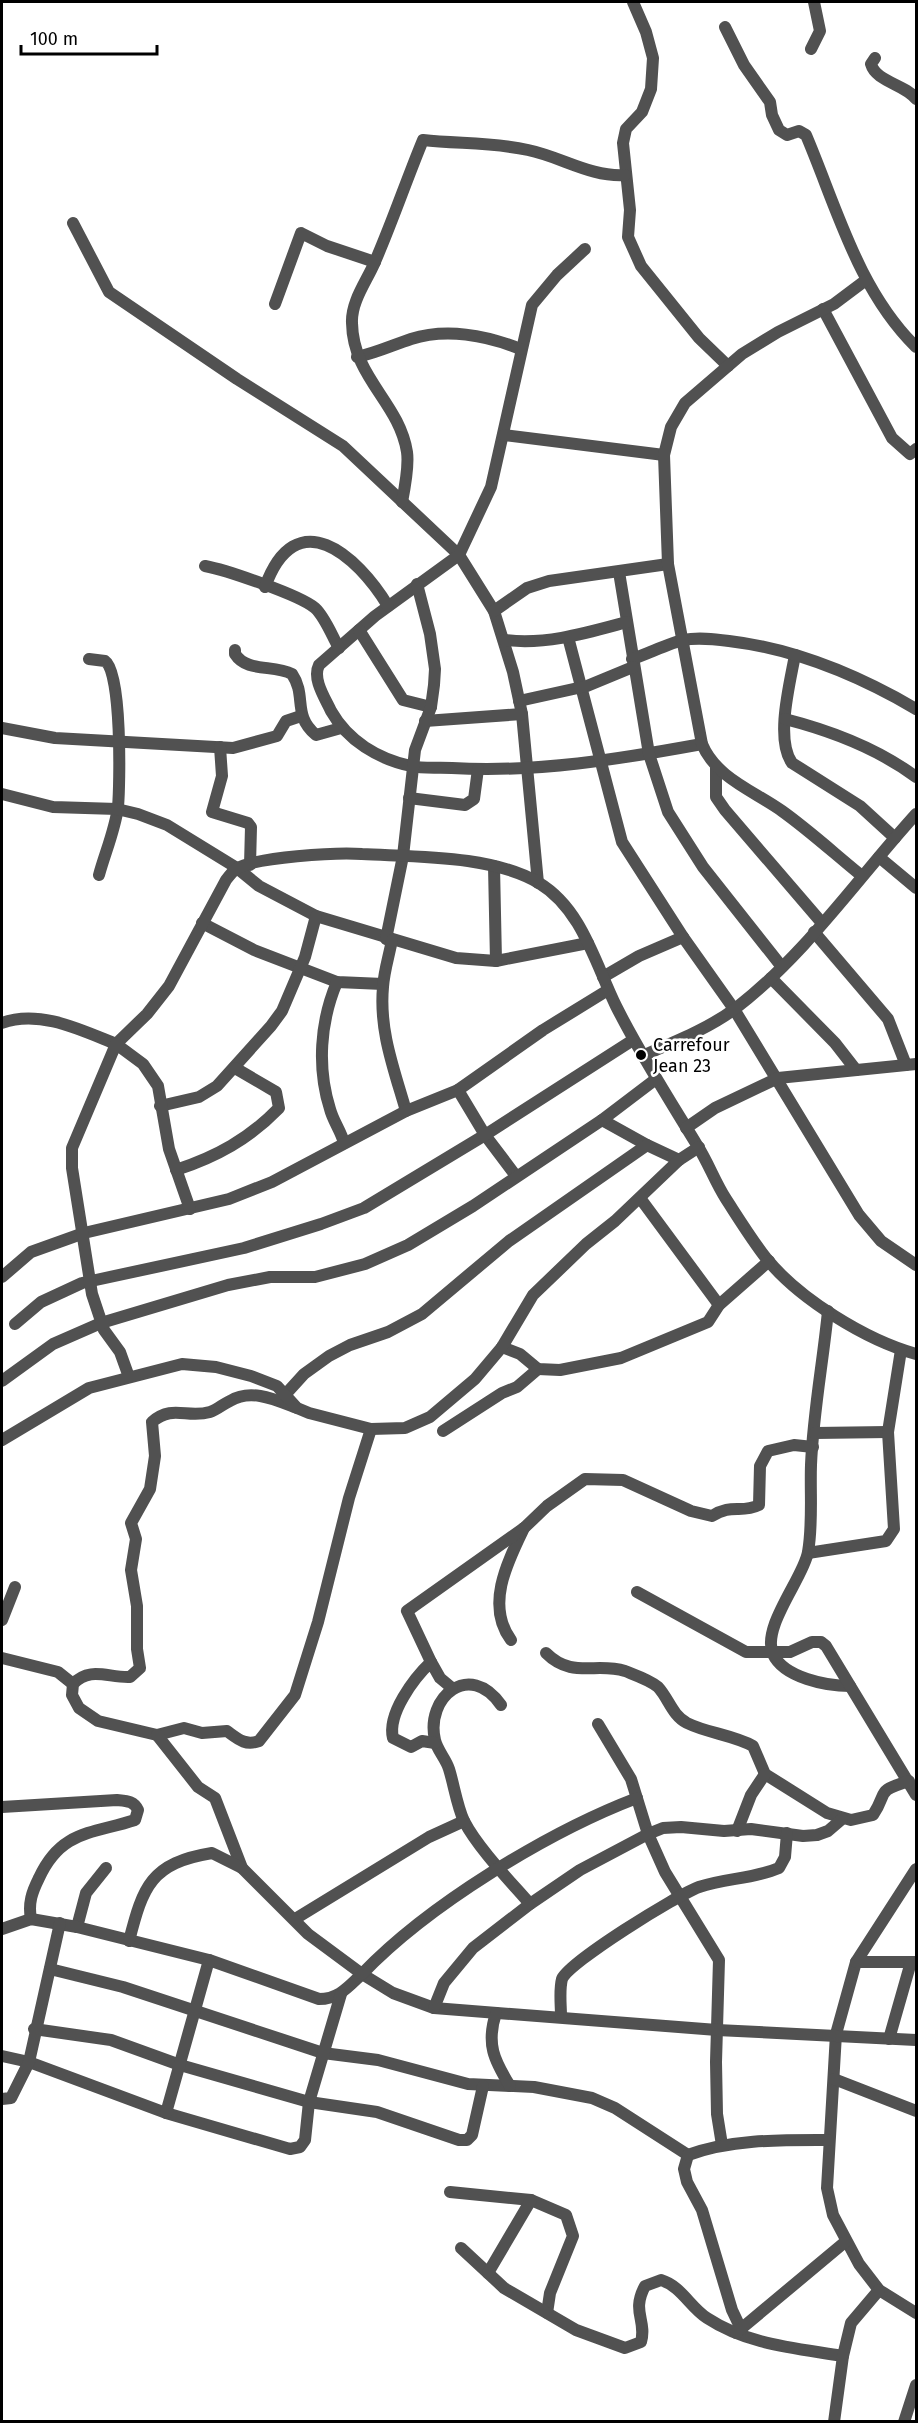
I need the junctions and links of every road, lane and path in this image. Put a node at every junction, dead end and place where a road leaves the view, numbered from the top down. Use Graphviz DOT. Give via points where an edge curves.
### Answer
graph roads {
  1 [pos="633,2"];
  2 [pos="814,2"];
  3 [pos="725,27"];
  4 [pos="811,50"];
  5 [pos="875,58"];
  6 [pos="916,99"];
  7 [pos="626,175"];
  8 [pos="73,223"];
  9 [pos="585,249"];
  10 [pos="375,262"];
  11 [pos="867,280"];
  12 [pos="275,303"];
  13 [pos="823,309"];
  14 [pos="916,347"];
  15 [pos="520,349"];
  16 [pos="357,357"];
  17 [pos="728,366"];
  18 [pos="504,435"];
  19 [pos="916,449"];
  20 [pos="664,455"];
  21 [pos="402,502"];
  22 [pos="459,555"];
  23 [pos="668,564"];
  24 [pos="205,566"];
  25 [pos="619,572"];
  26 [pos="417,584"];
  27 [pos="265,587"];
  28 [pos="388,606"];
  29 [pos="494,610"];
  30 [pos="627,622"];
  31 [pos="359,630"];
  32 [pos="568,637"];
  33 [pos="505,640"];
  34 [pos="682,640"];
  35 [pos="339,648"];
  36 [pos="235,650"];
  37 [pos="795,655"];
  38 [pos="88,659"];
  39 [pos="633,663"];
  40 [pos="580,687"];
  41 [pos="431,707"];
  42 [pos="521,708"];
  43 [pos="916,709"];
  44 [pos="301,716"];
  45 [pos="786,719"];
  46 [pos="425,721"];
  47 [pos="2,728"];
  48 [pos="340,728"];
  49 [pos="118,743"];
  50 [pos="702,744"];
  51 [pos="220,747"];
  52 [pos="649,754"];
  53 [pos="600,760"];
  54 [pos="412,766"];
  55 [pos="528,768"];
  56 [pos="716,768"];
  57 [pos="478,770"];
  58 [pos="916,777"];
  59 [pos="2,794"];
  60 [pos="409,798"];
  61 [pos="117,809"];
  62 [pos="916,814"];
  63 [pos="895,838"];
  64 [pos="403,856"];
  65 [pos="879,857"];
  66 [pos="250,865"];
  67 [pos="494,866"];
  68 [pos="237,868"];
  69 [pos="99,875"];
  70 [pos="862,876"];
  71 [pos="538,883"];
  72 [pos="916,888"];
  73 [pos="315,916"];
  74 [pos="202,923"];
  75 [pos="818,928"];
  76 [pos="683,937"];
  77 [pos="389,940"];
  78 [pos="588,943"];
  79 [pos="496,961"];
  80 [pos="782,967"];
  81 [pos="300,968"];
  82 [pos="603,977"];
  83 [pos="771,978"];
  84 [pos="337,982"];
  85 [pos="383,984"];
  86 [pos="608,990"];
  87 [pos="734,1009"];
  88 [pos="2,1023"];
  89 [pos="633,1040"];
  90 [pos="116,1044"];
  91 [pos="642,1056"];
  92 [pos="911,1064"];
  93 [pos="235,1068"];
  94 [pos="856,1070"];
  95 [pos="778,1078"];
  96 [pos="656,1079"];
  97 [pos="458,1090"];
  98 [pos="160,1106"];
  99 [pos="406,1111"];
  100 [pos="602,1120"];
  101 [pos="686,1128"];
  102 [pos="485,1135"];
  103 [pos="345,1143"];
  104 [pos="647,1145"];
  105 [pos="699,1147"];
  106 [pos="679,1160"];
  107 [pos="176,1170"];
  108 [pos="516,1176"];
  109 [pos="640,1198"];
  110 [pos="190,1209"];
  111 [pos="84,1233"];
  112 [pos="769,1262"];
  113 [pos="916,1265"];
  114 [pos="2,1277"];
  115 [pos="90,1280"];
  116 [pos="719,1305"];
  117 [pos="828,1311"];
  118 [pos="101,1323"];
  119 [pos="15,1324"];
  120 [pos="502,1347"];
  121 [pos="901,1350"];
  122 [pos="916,1354"];
  123 [pos="538,1368"];
  124 [pos="129,1377"];
  125 [pos="2,1381"];
  126 [pos="284,1396"];
  127 [pos="297,1408"];
  128 [pos="371,1429"];
  129 [pos="443,1431"];
  130 [pos="888,1432"];
  131 [pos="815,1433"];
  132 [pos="2,1440"];
  133 [pos="813,1447"];
  134 [pos="524,1528"];
  135 [pos="808,1553"];
  136 [pos="15,1587"];
  137 [pos="637,1592"];
  138 [pos="2,1620"];
  139 [pos="511,1640"];
  140 [pos="546,1653"];
  141 [pos="773,1653"];
  142 [pos="2,1658"];
  143 [pos="431,1662"];
  144 [pos="73,1684"];
  145 [pos="850,1686"];
  146 [pos="452,1688"];
  147 [pos="501,1705"];
  148 [pos="598,1724"];
  149 [pos="157,1735"];
  150 [pos="435,1743"];
  151 [pos="765,1774"];
  152 [pos="909,1781"];
  153 [pos="916,1795"];
  154 [pos="637,1798"];
  155 [pos="2,1808"];
  156 [pos="842,1819"];
  157 [pos="464,1821"];
  158 [pos="737,1831"];
  159 [pos="787,1833"];
  160 [pos="648,1834"];
  161 [pos="106,1868"];
  162 [pos="242,1868"];
  163 [pos="499,1868"];
  164 [pos="916,1869"];
  165 [pos="680,1896"];
  166 [pos="530,1904"];
  167 [pos="31,1919"];
  168 [pos="295,1919"];
  169 [pos="60,1923"];
  170 [pos="77,1927"];
  171 [pos="2,1929"];
  172 [pos="129,1941"];
  173 [pos="209,1960"];
  174 [pos="856,1962"];
  175 [pos="914,1962"];
  176 [pos="50,1969"];
  177 [pos="362,1974"];
  178 [pos="340,1994"];
  179 [pos="434,2008"];
  180 [pos="192,2012"];
  181 [pos="496,2013"];
  182 [pos="561,2016"];
  183 [pos="34,2029"];
  184 [pos="717,2030"];
  185 [pos="836,2034"];
  186 [pos="889,2039"];
  187 [pos="916,2040"];
  188 [pos="323,2053"];
  189 [pos="2,2056"];
  190 [pos="29,2062"];
  191 [pos="180,2065"];
  192 [pos="834,2079"];
  193 [pos="483,2086"];
  194 [pos="510,2086"];
  195 [pos="2,2100"];
  196 [pos="309,2102"];
  197 [pos="916,2111"];
  198 [pos="166,2113"];
  199 [pos="828,2140"];
  200 [pos="722,2145"];
  201 [pos="688,2155"];
  202 [pos="450,2192"];
  203 [pos="531,2200"];
  204 [pos="845,2242"];
  205 [pos="461,2248"];
  206 [pos="488,2273"];
  207 [pos="879,2290"];
  208 [pos="547,2313"];
  209 [pos="916,2313"];
  210 [pos="739,2331"];
  211 [pos="843,2356"];
  212 [pos="916,2385"];
  213 [pos="834,2421"];
  214 [pos="904,2421"];
  1 -- 7 [label="street" via="653,58 651,89 642,112 626,129"];
  2 -- 4 [label="street" via="820,31"];
  3 -- 11 [label="street" via="744,65 770,102 779,130 787,135 799,131 806,135"];
  5 -- 6 [label="street" via="871,64 873,71 907,89"];
  7 -- 10 [label="street" via="607,176 544,154 501,145 423,140"];
  7 -- 17 [label="street" via="628,237 638,261 699,338"];
  8 -- 21 [label="street" via="109,292 343,446"];
  9 -- 15 [label="street" via="532,305"];
  10 -- 12 [label="street" via="301,233"];
  10 -- 16 [label="street" via="352,311"];
  11 -- 13 [label="street"];
  11 -- 14 [label="street"];
  13 -- 17 [label="street" via="778,332"];
  13 -- 19 [label="street" via="892,438 910,454"];
  15 -- 16 [label="street" via="462,333 438,333"];
  15 -- 18 [label="street"];
  16 -- 21 [label="street" via="393,415 404,443 407,453"];
  17 -- 20 [label="street" via="685,403 671,427"];
  18 -- 20 [label="street"];
  18 -- 22 [label="street" via="491,487"];
  20 -- 23 [label="street"];
  21 -- 22 [label="street"];
  22 -- 26 [label="street"];
  22 -- 29 [label="street"];
  23 -- 25 [label="street"];
  23 -- 34 [label="street"];
  24 -- 27 [label="street"];
  25 -- 29 [label="street" via="549,581 527,588"];
  25 -- 30 [label="street"];
  26 -- 28 [label="street"];
  26 -- 41 [label="street" via="435,669"];
  27 -- 28 [label="street" via="275,565 296,543 320,542 353,561"];
  27 -- 35 [label="street" via="294,596 314,608"];
  28 -- 31 [label="street"];
  29 -- 33 [label="street"];
  30 -- 32 [label="street"];
  30 -- 39 [label="street"];
  31 -- 35 [label="street"];
  31 -- 41 [label="street" via="403,700"];
  32 -- 33 [label="street" via="528,643"];
  32 -- 40 [label="street"];
  33 -- 42 [label="street"];
  34 -- 37 [label="street" via="711,639"];
  34 -- 39 [label="street"];
  34 -- 50 [label="street"];
  35 -- 48 [label="street" via="319,664 316,675"];
  36 -- 44 [label="street" via="237,658 251,666 277,667 292,674 299,688"];
  37 -- 43 [label="street" via="860,678"];
  37 -- 45 [label="street"];
  38 -- 49 [label="street" via="105,660 112,671"];
  39 -- 40 [label="street"];
  39 -- 52 [label="street"];
  40 -- 42 [label="street"];
  40 -- 53 [label="street"];
  41 -- 46 [label="street"];
  42 -- 46 [label="street"];
  42 -- 55 [label="street"];
  44 -- 48 [label="street" via="316,735"];
  44 -- 51 [label="street" via="286,721 277,736 246,746"];
  45 -- 58 [label="street" via="849,739"];
  45 -- 63 [label="street" via="784,746 792,763 860,806"];
  46 -- 54 [label="street"];
  47 -- 49 [label="street" via="55,738"];
  48 -- 54 [label="street" via="376,754"];
  49 -- 51 [label="street"];
  49 -- 61 [label="street"];
  50 -- 52 [label="street"];
  50 -- 56 [label="street"];
  51 -- 66 [label="street" via="222,776 212,812 251,827"];
  52 -- 53 [label="street"];
  52 -- 80 [label="street" via="657,783 681,834"];
  53 -- 55 [label="street"];
  53 -- 76 [label="street" via="622,842"];
  54 -- 57 [label="street"];
  54 -- 60 [label="street"];
  55 -- 57 [label="street"];
  55 -- 71 [label="street"];
  56 -- 70 [label="street" via="782,811"];
  56 -- 75 [label="street" via="716,797"];
  57 -- 60 [label="street" via="474,799 465,805"];
  59 -- 61 [label="street" via="53,807"];
  60 -- 64 [label="street"];
  61 -- 68 [label="street" via="167,825"];
  61 -- 69 [label="street"];
  62 -- 63 [label="street"];
  63 -- 65 [label="street"];
  64 -- 66 [label="street" via="316,855"];
  64 -- 67 [label="street"];
  64 -- 77 [label="street"];
  65 -- 70 [label="street"];
  65 -- 72 [label="street"];
  66 -- 68 [label="street"];
  67 -- 71 [label="street"];
  67 -- 79 [label="street"];
  68 -- 73 [label="street" via="259,886"];
  68 -- 74 [label="street" via="226,879"];
  70 -- 75 [label="street"];
  71 -- 78 [label="street" via="556,896"];
  73 -- 77 [label="street"];
  73 -- 81 [label="street"];
  74 -- 81 [label="street"];
  74 -- 90 [label="street" via="169,986"];
  75 -- 80 [label="street"];
  75 -- 92 [label="street" via="888,1019"];
  76 -- 82 [label="street"];
  76 -- 87 [label="street"];
  77 -- 79 [label="street" via="456,958"];
  77 -- 85 [label="street"];
  78 -- 79 [label="street"];
  78 -- 82 [label="street"];
  80 -- 83 [label="street"];
  81 -- 84 [label="street"];
  81 -- 93 [label="street" via="282,1011"];
  82 -- 86 [label="street"];
  83 -- 87 [label="street"];
  83 -- 94 [label="street"];
  84 -- 85 [label="street"];
  84 -- 103 [label="street" via="325,1020 321,1054 328,1104"];
  85 -- 99 [label="street" via="386,1044"];
  86 -- 89 [label="street"];
  86 -- 97 [label="street"];
  87 -- 91 [label="street" via="690,1035"];
  87 -- 95 [label="street"];
  88 -- 90 [label="street" via="18,1018 58,1023"];
  89 -- 91 [label="street"];
  89 -- 102 [label="street"];
  90 -- 98 [label="street" via="153,1075"];
  90 -- 111 [label="street" via="72,1148"];
  91 -- 96 [label="street"];
  92 -- 94 [label="street"];
  93 -- 98 [label="street" via="199,1097"];
  93 -- 107 [label="street" via="276,1092 279,1108 237,1143"];
  94 -- 95 [label="street"];
  95 -- 101 [label="street" via="726,1102"];
  95 -- 113 [label="street" via="859,1215 881,1241"];
  96 -- 100 [label="street"];
  96 -- 101 [label="street"];
  97 -- 99 [label="street"];
  97 -- 102 [label="street"];
  98 -- 107 [label="street"];
  99 -- 103 [label="street"];
  100 -- 104 [label="street"];
  100 -- 108 [label="street"];
  101 -- 105 [label="street"];
  102 -- 108 [label="street"];
  102 -- 115 [label="street" via="364,1208 321,1224 244,1248"];
  103 -- 110 [label="street" via="272,1182"];
  104 -- 106 [label="street"];
  104 -- 126 [label="street" via="509,1241 422,1314 329,1356 304,1374"];
  105 -- 106 [label="street"];
  105 -- 112 [label="street" via="725,1198"];
  106 -- 109 [label="street"];
  107 -- 110 [label="street"];
  108 -- 118 [label="street" via="427,1234 365,1264 315,1277 270,1277 228,1285"];
  109 -- 116 [label="street"];
  109 -- 120 [label="street" via="532,1295"];
  110 -- 111 [label="street"];
  111 -- 114 [label="street" via="31,1252"];
  111 -- 115 [label="street"];
  112 -- 116 [label="street"];
  112 -- 117 [label="street"];
  115 -- 118 [label="street"];
  115 -- 119 [label="street" via="52,1296"];
  116 -- 123 [label="street" via="708,1322 621,1358 560,1370"];
  117 -- 121 [label="street"];
  117 -- 131 [label="street"];
  118 -- 124 [label="street" via="120,1352"];
  118 -- 125 [label="street" via="53,1344"];
  120 -- 123 [label="street" via="520,1354"];
  120 -- 128 [label="street" via="476,1379 430,1417 405,1428"];
  121 -- 122 [label="street"];
  121 -- 130 [label="street"];
  123 -- 129 [label="street" via="517,1387"];
  124 -- 126 [label="street" via="182,1364 216,1367 278,1386"];
  124 -- 132 [label="street" via="89,1388"];
  126 -- 127 [label="street"];
  127 -- 128 [label="street"];
  127 -- 144 [label="street" via="267,1396 251,1396 233,1399 210,1412 164,1413 152,1422 155,1456 150,1489 130,1523 136,1539 131,1570 140,1668 130,1677 101,1672 84,1675"];
  128 -- 149 [label="street" via="309,1654 287,1708 259,1741 251,1744 226,1731 202,1733 184,1728"];
  130 -- 131 [label="street"];
  130 -- 135 [label="street" via="892,1536 886,1541"];
  131 -- 133 [label="street"];
  133 -- 134 [label="street" via="794,1445 774,1448 765,1454 760,1466 760,1500 755,1507 726,1508 708,1517 623,1480 595,1477 576,1483"];
  133 -- 135 [label="street"];
  134 -- 139 [label="street" via="506,1565 501,1587 503,1626"];
  134 -- 143 [label="street" via="407,1611"];
  135 -- 141 [label="street" via="780,1610"];
  136 -- 138 [label="street"];
  137 -- 141 [label="street" via="746,1652"];
  140 -- 151 [label="street" via="553,1660 585,1671 608,1668 657,1686 676,1715 686,1722 753,1746"];
  141 -- 145 [label="street" via="785,1667 802,1676"];
  141 -- 145 [label="street" via="821,1642"];
  142 -- 144 [label="street" via="58,1672"];
  143 -- 146 [label="street" via="440,1678"];
  143 -- 150 [label="street" via="410,1686 397,1710 392,1735 411,1747 422,1742"];
  144 -- 149 [label="street" via="72,1695 89,1717"];
  145 -- 152 [label="street"];
  146 -- 147 [label="street" via="458,1684 479,1687"];
  146 -- 150 [label="street" via="434,1719"];
  148 -- 154 [label="street" via="621,1760"];
  149 -- 162 [label="street" via="198,1787 215,1798"];
  150 -- 157 [label="street" via="448,1767"];
  151 -- 156 [label="street"];
  151 -- 158 [label="street" via="751,1795"];
  152 -- 153 [label="street"];
  152 -- 156 [label="street" via="887,1788 873,1815 862,1820"];
  154 -- 160 [label="street"];
  154 -- 163 [label="street"];
  155 -- 167 [label="street" via="117,1800 136,1804 138,1810 135,1820 88,1831 55,1852 34,1888"];
  156 -- 159 [label="street" via="828,1832 817,1835"];
  157 -- 163 [label="street"];
  157 -- 168 [label="street" via="429,1837"];
  158 -- 159 [label="street"];
  158 -- 160 [label="street" via="681,1827"];
  159 -- 165 [label="street" via="785,1857 779,1868 707,1885"];
  160 -- 165 [label="street"];
  160 -- 166 [label="street" via="580,1870"];
  161 -- 170 [label="street" via="86,1893"];
  162 -- 168 [label="street"];
  162 -- 172 [label="street" via="212,1853 159,1872 138,1908"];
  163 -- 166 [label="street"];
  163 -- 177 [label="street" via="429,1917"];
  164 -- 174 [label="street"];
  165 -- 182 [label="street" via="567,1971 562,1981"];
  165 -- 184 [label="street" via="719,1960"];
  166 -- 179 [label="street" via="458,1963"];
  167 -- 169 [label="street"];
  167 -- 171 [label="street"];
  168 -- 177 [label="street" via="308,1934"];
  169 -- 170 [label="street"];
  169 -- 176 [label="street"];
  170 -- 172 [label="street"];
  172 -- 173 [label="street"];
  173 -- 178 [label="street" via="319,1999"];
  173 -- 180 [label="street"];
  174 -- 175 [label="street"];
  174 -- 185 [label="street"];
  175 -- 186 [label="street"];
  176 -- 180 [label="street" via="123,1987"];
  176 -- 183 [label="street"];
  177 -- 178 [label="street"];
  177 -- 179 [label="street" via="393,1992"];
  178 -- 188 [label="street"];
  179 -- 181 [label="street"];
  180 -- 188 [label="street"];
  180 -- 191 [label="street"];
  181 -- 182 [label="street"];
  181 -- 194 [label="street" via="492,2054"];
  182 -- 184 [label="street"];
  183 -- 190 [label="street"];
  183 -- 191 [label="street" via="111,2040"];
  184 -- 185 [label="street"];
  184 -- 200 [label="street" via="717,2114"];
  185 -- 186 [label="street"];
  185 -- 192 [label="street"];
  186 -- 187 [label="street"];
  188 -- 193 [label="street" via="378,2060"];
  188 -- 196 [label="street"];
  189 -- 190 [label="street"];
  190 -- 195 [label="street" via="16,2092"];
  190 -- 198 [label="street"];
  191 -- 196 [label="street"];
  191 -- 198 [label="street"];
  192 -- 197 [label="street"];
  192 -- 199 [label="street"];
  193 -- 194 [label="street"];
  193 -- 196 [label="street" via="472,2135 467,2140 424,2130 377,2112"];
  194 -- 201 [label="street" via="565,2091 592,2098 615,2108"];
  196 -- 198 [label="street" via="305,2140 300,2147 290,2149"];
  199 -- 200 [label="street" via="783,2139"];
  199 -- 204 [label="street" via="827,2188"];
  200 -- 201 [label="street"];
  201 -- 210 [label="street" via="684,2169 687,2182 702,2210"];
  202 -- 203 [label="street"];
  203 -- 206 [label="street"];
  203 -- 208 [label="street" via="566,2215 572,2226 573,2236 550,2293"];
  204 -- 207 [label="street"];
  204 -- 210 [label="street"];
  205 -- 206 [label="street"];
  206 -- 208 [label="street" via="504,2288"];
  207 -- 209 [label="street"];
  207 -- 211 [label="street" via="851,2323"];
  208 -- 210 [label="street" via="576,2331 613,2346 635,2346 643,2335 637,2305 640,2295 645,2286 662,2280 705,2316"];
  210 -- 211 [label="street" via="764,2343"];
  211 -- 213 [label="street"];
  212 -- 214 [label="street"];
}
